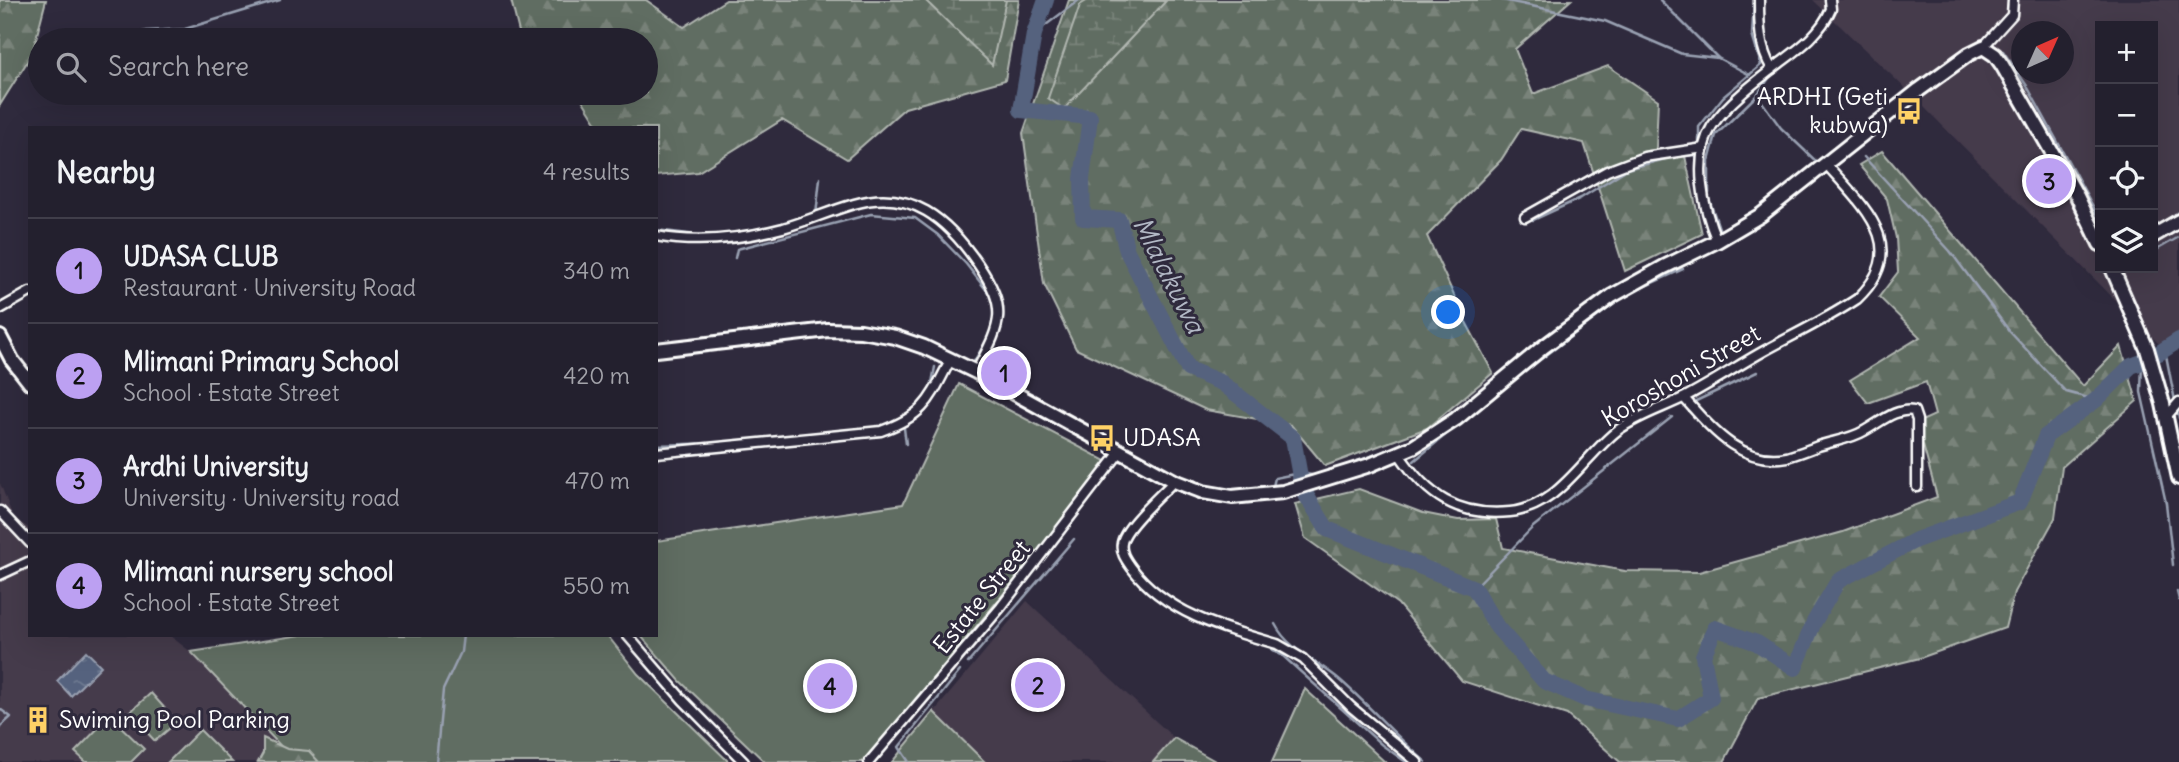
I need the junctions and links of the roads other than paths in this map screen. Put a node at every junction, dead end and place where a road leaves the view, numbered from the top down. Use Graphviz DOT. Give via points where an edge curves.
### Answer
graph roads {
  1 [pos="1759,0"];
  2 [pos="1830,0"];
  3 [pos="2013,0"];
  4 [pos="1983,47"];
  5 [pos="1772,69"];
  6 [pos="1704,148"];
  7 [pos="1826,164"];
  8 [pos="1525,217"];
  9 [pos="2179,221"];
  10 [pos="2158,233"];
  11 [pos="2095,234"];
  12 [pos="658,236"];
  13 [pos="1717,242"];
  14 [pos="2114,273"];
  15 [pos="28,293"];
  16 [pos="0,309"];
  17 [pos="0,337"];
  18 [pos="658,350"];
  19 [pos="951,359"];
  20 [pos="976,372"];
  21 [pos="28,380"];
  22 [pos="1684,398"];
  23 [pos="2179,402"];
  24 [pos="2166,418"];
  25 [pos="1120,452"];
  26 [pos="658,453"];
  27 [pos="1399,454"];
  28 [pos="2179,478"];
  29 [pos="1174,481"];
  30 [pos="1917,486"];
  31 [pos="0,511"];
  32 [pos="28,541"];
  33 [pos="28,562"];
  34 [pos="0,575"];
  35 [pos="629,637"];
  36 [pos="744,762"];
  37 [pos="869,762"];
  38 [pos="1417,762"];
  1 -- 5 [label="street" via="1760,38"];
  2 -- 5 [label="street" via="1831,9 1820,28"];
  3 -- 4 [label="street" via="2012,15"];
  4 -- 7 [label="street" via="1919,90"];
  4 -- 11 [label="street" via="2003,65"];
  5 -- 6 [label="street" via="1713,124"];
  6 -- 8 [label="street" via="1644,157 1607,171"];
  6 -- 13 [label="street" via="1704,203"];
  7 -- 13 [label="street"];
  7 -- 22 [label="street, Koroshoni Street" via="1868,211 1881,237 1884,253 1877,274 1866,290 1842,309"];
  9 -- 10 [label="street"];
  12 -- 20 [label="street" via="726,240 869,201 905,201 924,208 954,232 994,293 999,324"];
  13 -- 27 [label="street" via="1603,303 1431,437"];
  14 -- 24 [label="street" via="2147,349"];
  15 -- 16 [label="street"];
  17 -- 21 [label="street"];
  18 -- 19 [label="street" via="844,329 895,337"];
  19 -- 20 [label="street"];
  19 -- 26 [label="street" via="925,407 881,431"];
  20 -- 25 [label="street"];
  22 -- 27 [label="street, Koroshoni Street" via="1620,428 1550,497 1511,512 1474,511 1447,503 1429,491"];
  22 -- 30 [label="street" via="1726,442 1763,458 1786,457 1861,433 1905,410 1914,411"];
  23 -- 24 [label="street"];
  24 -- 28 [label="street"];
  25 -- 29 [label="street"];
  25 -- 37 [label="street, Estate Street" via="1001,607"];
  27 -- 29 [label="street" via="1283,492 1232,497"];
  29 -- 38 [label="street" via="1121,543 1136,573 1158,595 1185,611 1292,651"];
  31 -- 32 [label="street"];
  33 -- 34 [label="street"];
  35 -- 36 [label="street"];
}
